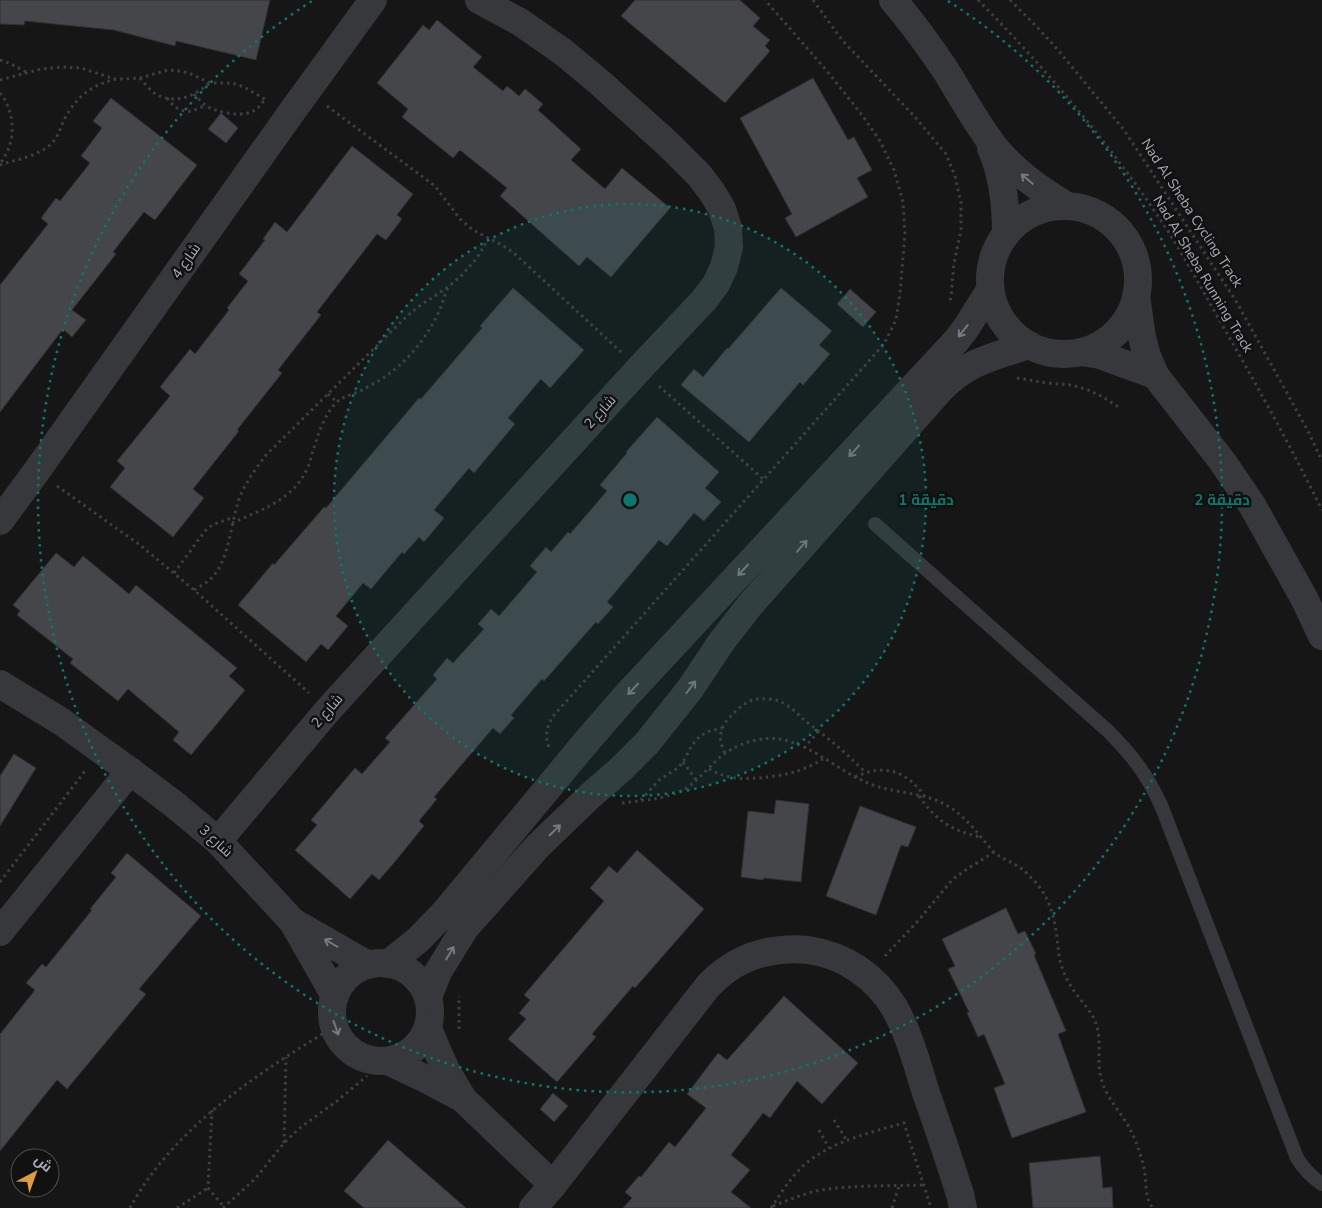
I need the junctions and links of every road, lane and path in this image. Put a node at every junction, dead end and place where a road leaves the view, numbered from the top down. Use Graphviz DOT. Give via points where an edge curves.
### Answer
graph roads {
  1 [pos="372,0"];
  2 [pos="479,0"];
  3 [pos="765,0"];
  4 [pos="813,0"];
  5 [pos="893,0"];
  6 [pos="978,0"];
  7 [pos="1010,0"];
  8 [pos="0,60"];
  9 [pos="26,72"];
  10 [pos="140,78"];
  11 [pos="115,79"];
  12 [pos="0,80"];
  13 [pos="210,83"];
  14 [pos="307,91"];
  15 [pos="0,93"];
  16 [pos="194,94"];
  17 [pos="167,98"];
  18 [pos="265,99"];
  19 [pos="205,105"];
  20 [pos="291,113"];
  21 [pos="983,130"];
  22 [pos="946,154"];
  23 [pos="0,164"];
  24 [pos="1067,206"];
  25 [pos="1006,234"];
  26 [pos="488,238"];
  27 [pos="448,286"];
  28 [pos="990,290"];
  29 [pos="1136,296"];
  30 [pos="1029,346"];
  31 [pos="1082,352"];
  32 [pos="639,369"];
  33 [pos="1155,375"];
  34 [pos="1013,377"];
  35 [pos="328,394"];
  36 [pos="337,402"];
  37 [pos="1120,408"];
  38 [pos="1322,461"];
  39 [pos="36,472"];
  40 [pos="763,479"];
  41 [pos="1322,510"];
  42 [pos="234,517"];
  43 [pos="0,521"];
  44 [pos="232,523"];
  45 [pos="874,524"];
  46 [pos="174,573"];
  47 [pos="194,590"];
  48 [pos="1322,636"];
  49 [pos="0,684"];
  50 [pos="328,710"];
  51 [pos="612,713"];
  52 [pos="722,728"];
  53 [pos="819,730"];
  54 [pos="646,743"];
  55 [pos="804,748"];
  56 [pos="101,750"];
  57 [pos="550,750"];
  58 [pos="726,753"];
  59 [pos="824,759"];
  60 [pos="683,762"];
  61 [pos="709,769"];
  62 [pos="130,771"];
  63 [pos="865,772"];
  64 [pos="855,777"];
  65 [pos="696,781"];
  66 [pos="918,796"];
  67 [pos="925,798"];
  68 [pos="640,800"];
  69 [pos="617,804"];
  70 [pos="981,837"];
  71 [pos="218,841"];
  72 [pos="994,852"];
  73 [pos="0,882"];
  74 [pos="293,922"];
  75 [pos="0,932"];
  76 [pos="378,964"];
  77 [pos="866,975"];
  78 [pos="459,992"];
  79 [pos="335,996"];
  80 [pos="428,997"];
  81 [pos="334,1027"];
  82 [pos="428,1028"];
  83 [pos="460,1036"];
  84 [pos="286,1056"];
  85 [pos="388,1061"];
  86 [pos="463,1099"];
  87 [pos="212,1110"];
  88 [pos="834,1120"];
  89 [pos="819,1130"];
  90 [pos="847,1141"];
  91 [pos="284,1143"];
  92 [pos="829,1148"];
  93 [pos="1322,1184"];
  94 [pos="553,1185"];
  95 [pos="899,1186"];
  96 [pos="924,1186"];
  97 [pos="208,1188"];
  98 [pos="772,1207"];
  99 [pos="130,1208"];
  100 [pos="177,1208"];
  101 [pos="223,1208"];
  102 [pos="533,1208"];
  103 [pos="892,1208"];
  104 [pos="931,1208"];
  105 [pos="963,1208"];
  106 [pos="1152,1208"];
  1 -- 14 [label="street, شارع 4"];
  2 -- 32 [label="street, شارع 2" via="520,22 598,81 699,175 722,209 728,228 729,248 716,284"];
  3 -- 40 [label="path" via="827,71 880,141 894,170 905,234 896,320 884,344"];
  4 -- 22 [label="path" via="842,40 916,117"];
  5 -- 21 [label="street" via="944,69"];
  6 -- 41 [label="path, Nad Al Sheba Running Track" via="1060,89 1164,226 1293,450"];
  7 -- 38 [label="path, Nad Al Sheba Cycling Track" via="1058,50 1124,130 1236,301"];
  8 -- 9 [label="path"];
  9 -- 11 [label="path" via="81,68"];
  9 -- 12 [label="path"];
  10 -- 11 [label="path"];
  10 -- 13 [label="path" via="168,70 190,73"];
  10 -- 17 [label="path" via="154,93"];
  11 -- 23 [label="path" via="84,93 73,105 53,142 44,149"];
  13 -- 16 [label="path"];
  13 -- 18 [label="path" via="232,83"];
  14 -- 20 [label="street, شارع 4"];
  14 -- 26 [label="path" via="435,186 460,219"];
  15 -- 23 [label="path" via="10,112 12,130 9,149"];
  16 -- 17 [label="path" via="186,98"];
  16 -- 19 [label="path"];
  17 -- 19 [label="path" via="172,105 189,112"];
  18 -- 19 [label="path" via="259,107 241,115"];
  18 -- 20 [label="path"];
  20 -- 39 [label="street, شارع 4"];
  24 -- 21 [label="street, one-way" via="1035,186 1012,166"];
  21 -- 25 [label="street" via="1004,191"];
  24 -- 25 [label="street" via="1040,210 1015,224"];
  24 -- 29 [label="street" via="1098,215 1123,235 1136,264"];
  25 -- 28 [label="street" via="992,261"];
  26 -- 27 [label="path" via="477,258"];
  26 -- 32 [label="path" via="514,254"];
  27 -- 35 [label="path" via="418,307"];
  27 -- 36 [label="path" via="430,330 416,349 380,380"];
  28 -- 30 [label="street" via="1000,317"];
  28 -- 51 [label="street, one-way" via="956,340"];
  29 -- 31 [label="street" via="1131,312 1117,332 1097,347"];
  29 -- 33 [label="street" via="1142,337"];
  30 -- 31 [label="street" via="1046,352"];
  54 -- 30 [label="street, one-way" via="690,689 750,605 940,390 968,366"];
  31 -- 33 [label="street" via="1100,355"];
  32 -- 40 [label="path"];
  32 -- 50 [label="street, شارع 2"];
  33 -- 48 [label="street" via="1252,505"];
  34 -- 37 [label="path" via="1072,385 1103,397"];
  35 -- 36 [label="path"];
  35 -- 42 [label="path" via="266,455 241,494"];
  36 -- 44 [label="path" via="328,412 308,469 296,486 281,500"];
  39 -- 43 [label="street, شارع 4"];
  39 -- 46 [label="path" via="140,545"];
  40 -- 57 [label="path" via="555,714 548,723 546,734"];
  42 -- 44 [label="path"];
  42 -- 46 [label="path" via="205,531"];
  44 -- 47 [label="path" via="222,564 206,583"];
  45 -- 93 [label="lane" via="1108,731 1139,764 1161,804 1296,1158 1303,1169"];
  46 -- 47 [label="path"];
  47 -- 50 [label="path"];
  49 -- 56 [label="street, شارع 3"];
  50 -- 71 [label="street, شارع 2"];
  51 -- 54 [label="street" via="611,723 620,740 638,746"];
  51 -- 76 [label="street" via="418,940"];
  52 -- 53 [label="path" via="743,705 756,699 770,699 783,703"];
  52 -- 58 [label="path" via="721,745"];
  52 -- 60 [label="path" via="700,736"];
  53 -- 55 [label="path"];
  53 -- 63 [label="path"];
  80 -- 54 [label="street, one-way" via="438,972 465,928 537,848"];
  55 -- 58 [label="path" via="785,740 764,738 744,742"];
  55 -- 59 [label="path"];
  56 -- 62 [label="street, شارع 3"];
  56 -- 73 [label="path"];
  58 -- 61 [label="path"];
  59 -- 61 [label="path" via="793,773 776,776 735,778"];
  59 -- 64 [label="path"];
  60 -- 65 [label="path"];
  60 -- 68 [label="path"];
  61 -- 65 [label="path"];
  62 -- 71 [label="street, شارع 3"];
  62 -- 75 [label="street"];
  63 -- 64 [label="path"];
  63 -- 67 [label="path" via="893,771 917,786"];
  64 -- 66 [label="path" via="880,788"];
  65 -- 68 [label="path" via="670,796"];
  66 -- 67 [label="path"];
  66 -- 70 [label="path" via="945,824 962,833"];
  67 -- 70 [label="path" via="939,801 958,812"];
  68 -- 69 [label="path"];
  70 -- 72 [label="path"];
  71 -- 74 [label="street, شارع 3"];
  72 -- 77 [label="path" via="952,880 912,928"];
  72 -- 106 [label="path" via="1023,870 1042,889 1053,914 1061,964 1069,985 1096,1023 1102,1081 1138,1148"];
  76 -- 74 [label="street, one-way"];
  74 -- 79 [label="street"];
  76 -- 79 [label="street" via="354,971 342,982"];
  76 -- 80 [label="street" via="405,969 419,981"];
  77 -- 94 [label="street" via="845,961 822,952 797,949 772,950 726,970 694,1002"];
  77 -- 105 [label="street" via="882,990 904,1028"];
  78 -- 83 [label="path"];
  79 -- 81 [label="street"];
  80 -- 82 [label="street"];
  81 -- 84 [label="path"];
  81 -- 85 [label="street, one-way" via="342,1043 355,1054 371,1061"];
  82 -- 85 [label="street" via="419,1044 406,1055"];
  82 -- 86 [label="street"];
  84 -- 87 [label="path"];
  84 -- 91 [label="path"];
  85 -- 86 [label="street"];
  85 -- 91 [label="path"];
  86 -- 94 [label="street"];
  87 -- 97 [label="path"];
  87 -- 99 [label="path" via="155,1170"];
  88 -- 90 [label="path"];
  89 -- 92 [label="path"];
  90 -- 92 [label="path"];
  90 -- 96 [label="path" via="904,1123"];
  91 -- 101 [label="path" via="255,1179"];
  92 -- 98 [label="path" via="804,1165"];
  94 -- 102 [label="street"];
  95 -- 96 [label="path"];
  95 -- 98 [label="path" via="821,1190 796,1196"];
  95 -- 103 [label="path"];
  96 -- 104 [label="path"];
  97 -- 100 [label="path"];
  97 -- 101 [label="path"];
}
